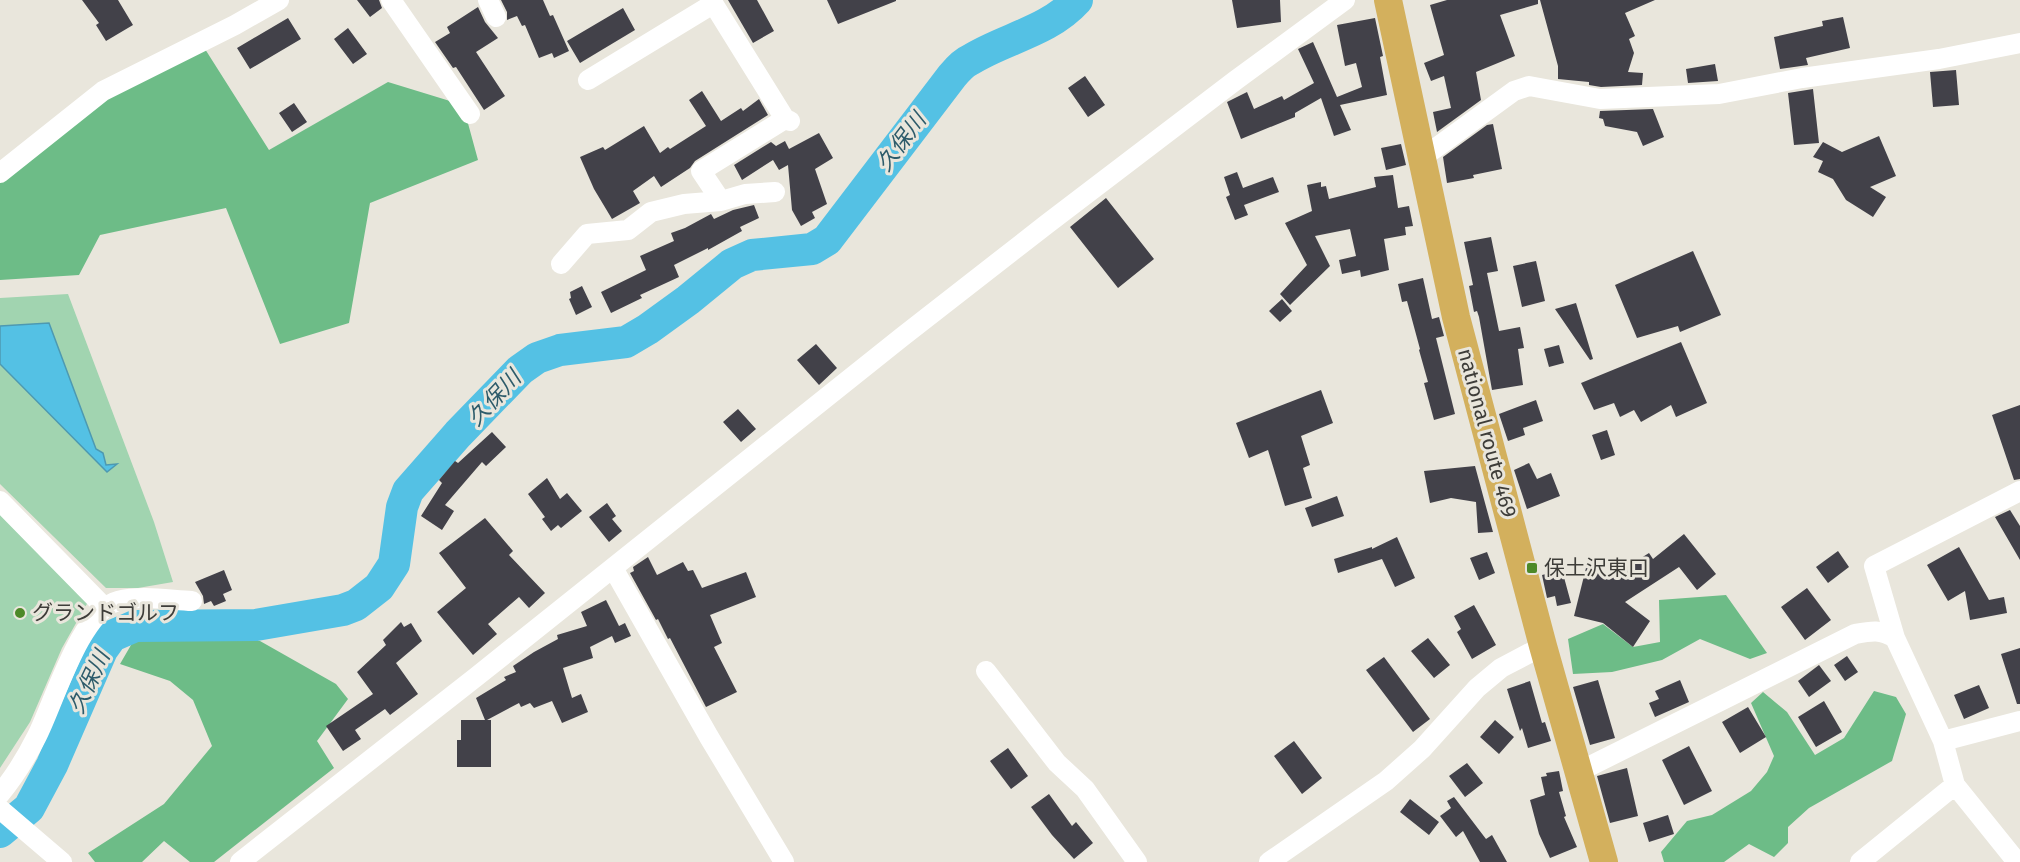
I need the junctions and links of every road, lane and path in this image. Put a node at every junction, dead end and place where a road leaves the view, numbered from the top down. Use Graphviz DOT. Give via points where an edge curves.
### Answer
graph roads {
  1 [pos="279,0"];
  2 [pos="392,0"];
  3 [pos="1345,0"];
  4 [pos="1388,0"];
  5 [pos="712,2"];
  6 [pos="2020,43"];
  7 [pos="588,80"];
  8 [pos="470,114"];
  9 [pos="1422,158"];
  10 [pos="0,173"];
  11 [pos="775,192"];
  12 [pos="721,201"];
  13 [pos="561,264"];
  14 [pos="2020,491"];
  15 [pos="0,501"];
  16 [pos="613,568"];
  17 [pos="192,601"];
  18 [pos="105,608"];
  19 [pos="1895,638"];
  20 [pos="1543,646"];
  21 [pos="986,670"];
  22 [pos="2020,721"];
  23 [pos="1943,741"];
  24 [pos="1578,772"];
  25 [pos="1955,785"];
  26 [pos="0,794"];
  27 [pos="0,809"];
  28 [pos="62,862"];
  29 [pos="240,862"];
  30 [pos="784,862"];
  31 [pos="1137,862"];
  32 [pos="1269,862"];
  33 [pos="1604,862"];
  34 [pos="1860,862"];
  35 [pos="2017,862"];
  1 -- 10 [label="street" via="103,91"];
  2 -- 8 [label="street"];
  3 -- 16 [label="street" via="1038,231"];
  4 -- 9 [label="highway, national route 469"];
  5 -- 7 [label="street"];
  5 -- 12 [label="street" via="788,120 701,171"];
  6 -- 9 [label="street" via="1719,94 1600,99 1522,88"];
  9 -- 20 [label="highway, national route 469" via="1456,317"];
  11 -- 12 [label="street"];
  12 -- 13 [label="street" via="651,212 628,230 587,234"];
  14 -- 19 [label="street" via="1874,566"];
  15 -- 18 [label="street"];
  16 -- 29 [label="street"];
  16 -- 30 [label="street"];
  17 -- 18 [label="street" via="117,601"];
  18 -- 26 [label="street" via="82,634 39,734 21,768"];
  19 -- 23 [label="street"];
  19 -- 24 [label="street" via="1884,631 1855,634"];
  20 -- 24 [label="highway, national route 469"];
  20 -- 32 [label="street" via="1501,668 1477,688 1422,749 1386,781"];
  21 -- 31 [label="street" via="1057,763 1085,789"];
  22 -- 23 [label="street"];
  23 -- 25 [label="street"];
  24 -- 33 [label="highway, national route 469"];
  25 -- 34 [label="street"];
  25 -- 35 [label="street"];
  27 -- 28 [label="street"];
}
